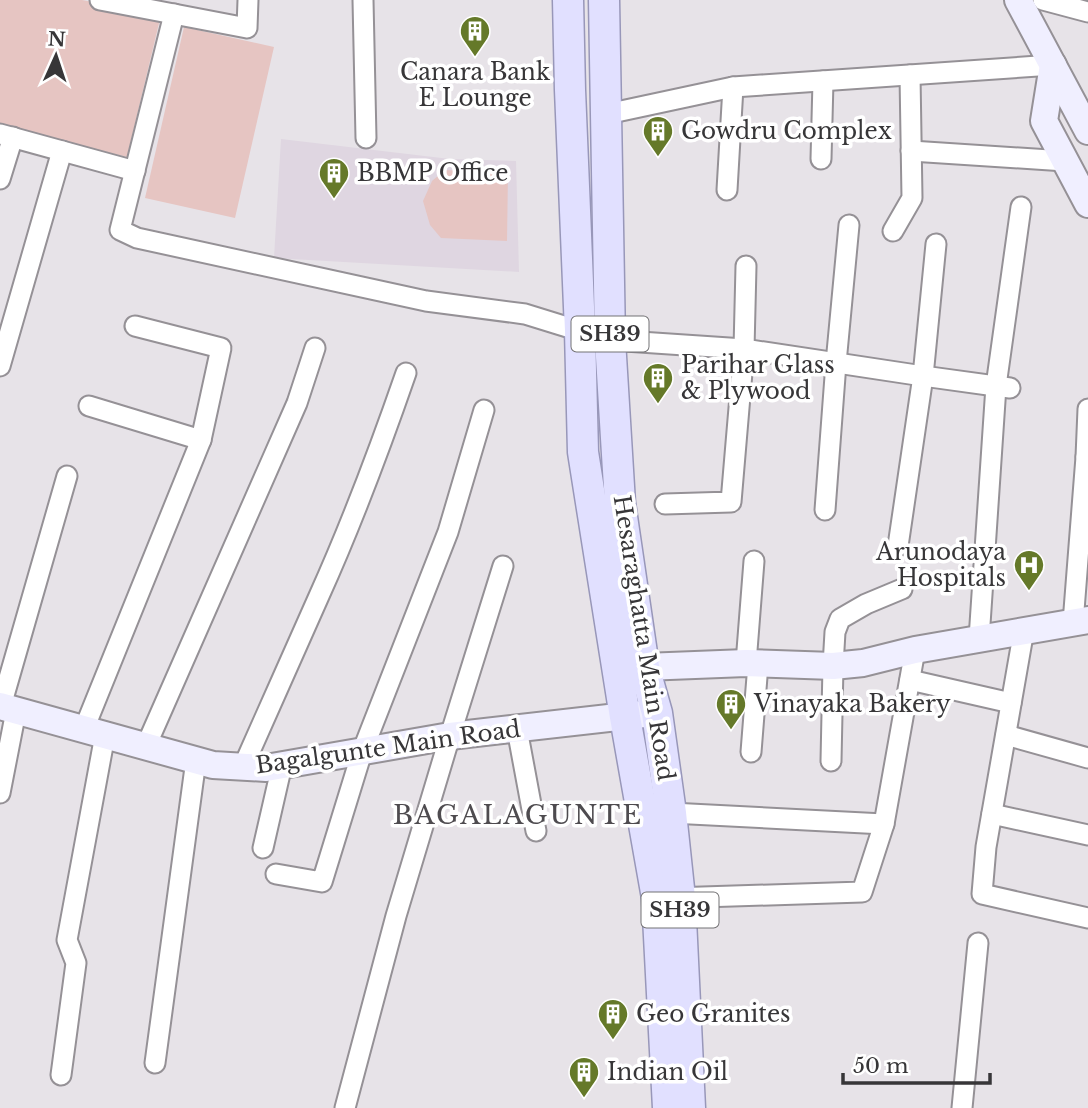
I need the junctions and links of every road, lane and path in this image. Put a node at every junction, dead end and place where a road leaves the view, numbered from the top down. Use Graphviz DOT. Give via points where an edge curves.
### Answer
graph roads {
  1 [pos="100,0"];
  2 [pos="248,0"];
  3 [pos="363,0"];
  4 [pos="568,0"];
  5 [pos="604,0"];
  6 [pos="1018,0"];
  7 [pos="1043,0"];
  8 [pos="1088,12"];
  9 [pos="174,14"];
  10 [pos="1053,65"];
  11 [pos="910,75"];
  12 [pos="823,81"];
  13 [pos="733,88"];
  14 [pos="607,114"];
  15 [pos="1088,131"];
  16 [pos="6,136"];
  17 [pos="366,138"];
  18 [pos="62,151"];
  19 [pos="911,151"];
  20 [pos="821,159"];
  21 [pos="1065,161"];
  22 [pos="135,172"];
  23 [pos="0,179"];
  24 [pos="727,190"];
  25 [pos="1088,204"];
  26 [pos="1021,207"];
  27 [pos="849,225"];
  28 [pos="893,231"];
  29 [pos="936,244"];
  30 [pos="746,266"];
  31 [pos="135,326"];
  32 [pos="580,331"];
  33 [pos="610,340"];
  34 [pos="316,348"];
  35 [pos="744,349"];
  36 [pos="836,363"];
  37 [pos="0,366"];
  38 [pos="407,373"];
  39 [pos="923,376"];
  40 [pos="1003,387"];
  41 [pos="89,406"];
  42 [pos="1088,409"];
  43 [pos="485,410"];
  44 [pos="201,440"];
  45 [pos="1087,457"];
  46 [pos="67,476"];
  47 [pos="665,504"];
  48 [pos="825,510"];
  49 [pos="898,546"];
  50 [pos="754,561"];
  51 [pos="503,566"];
  52 [pos="902,589"];
  53 [pos="1081,621"];
  54 [pos="1022,632"];
  55 [pos="979,639"];
  56 [pos="915,650"];
  57 [pos="752,664"];
  58 [pos="832,666"];
  59 [pos="631,669"];
  60 [pos="910,680"];
  61 [pos="1012,703"];
  62 [pos="6,708"];
  63 [pos="657,713"];
  64 [pos="625,717"];
  65 [pos="516,729"];
  66 [pos="94,732"];
  67 [pos="1006,735"];
  68 [pos="450,736"];
  69 [pos="146,746"];
  70 [pos="362,752"];
  71 [pos="751,752"];
  72 [pos="1088,758"];
  73 [pos="196,760"];
  74 [pos="831,761"];
  75 [pos="282,765"];
  76 [pos="243,767"];
  77 [pos="0,793"];
  78 [pos="671,813"];
  79 [pos="992,814"];
  80 [pos="884,824"];
  81 [pos="536,831"];
  82 [pos="1088,835"];
  83 [pos="263,848"];
  84 [pos="276,874"];
  85 [pos="668,898"];
  86 [pos="1088,918"];
  87 [pos="978,943"];
  88 [pos="155,1063"];
  89 [pos="61,1075"];
  90 [pos="345,1108"];
  91 [pos="668,1108"];
  92 [pos="690,1108"];
  93 [pos="962,1108"];
  1 -- 9 [label="street"];
  2 -- 9 [label="street" via="247,28"];
  3 -- 17 [label="street"];
  4 -- 32 [label="main road"];
  5 -- 14 [label="main road, Hesaraghatta Main Road / SH39"];
  6 -- 10 [label="street"];
  7 -- 8 [label="street"];
  9 -- 22 [label="street"];
  10 -- 11 [label="street"];
  10 -- 15 [label="street"];
  10 -- 21 [label="street" via="1044,121"];
  11 -- 12 [label="street"];
  11 -- 19 [label="street"];
  12 -- 13 [label="street"];
  12 -- 20 [label="street"];
  13 -- 14 [label="street"];
  13 -- 24 [label="street"];
  14 -- 33 [label="main road, Hesaraghatta Main Road / SH39"];
  16 -- 18 [label="street"];
  16 -- 23 [label="street"];
  18 -- 22 [label="street"];
  18 -- 37 [label="street"];
  19 -- 21 [label="street"];
  19 -- 28 [label="street" via="912,198"];
  21 -- 25 [label="street"];
  22 -- 32 [label="street" via="120,230 137,238 426,301 525,314"];
  26 -- 40 [label="street"];
  27 -- 36 [label="street"];
  29 -- 39 [label="street"];
  30 -- 35 [label="street"];
  31 -- 44 [label="street" via="222,348"];
  32 -- 59 [label="main road" via="583,452"];
  33 -- 35 [label="street"];
  33 -- 59 [label="main road, Hesaraghatta Main Road / SH39"];
  34 -- 69 [label="street" via="297,403"];
  35 -- 36 [label="street"];
  35 -- 47 [label="street" via="731,502"];
  36 -- 39 [label="street"];
  36 -- 48 [label="street"];
  38 -- 76 [label="street" via="320,596"];
  39 -- 40 [label="street"];
  39 -- 49 [label="street"];
  40 -- 55 [label="street"];
  41 -- 44 [label="street"];
  42 -- 45 [label="street"];
  43 -- 70 [label="street" via="449,532"];
  44 -- 66 [label="street"];
  45 -- 53 [label="street"];
  46 -- 62 [label="street"];
  50 -- 57 [label="street"];
  51 -- 68 [label="street"];
  52 -- 58 [label="street" via="840,619"];
  53 -- 54 [label="street"];
  54 -- 55 [label="street"];
  54 -- 61 [label="street"];
  55 -- 56 [label="street"];
  56 -- 58 [label="street"];
  56 -- 60 [label="street"];
  57 -- 58 [label="street"];
  57 -- 59 [label="street"];
  57 -- 71 [label="street"];
  58 -- 74 [label="street"];
  59 -- 63 [label="main road, Hesaraghatta Main Road / SH39"];
  59 -- 64 [label="main road, Hesaraghatta Main Road"];
  60 -- 61 [label="street"];
  60 -- 80 [label="street"];
  61 -- 67 [label="street"];
  62 -- 66 [label="street, Bagalgunte Main Road"];
  62 -- 77 [label="street"];
  63 -- 64 [label="street, Bagalgunte Main Road"];
  63 -- 78 [label="main road, Hesaraghatta Main Road / SH39"];
  64 -- 65 [label="street, Bagalgunte Main Road"];
  64 -- 85 [label="main road, Hesaraghatta Main Road"];
  65 -- 68 [label="street, Bagalgunte Main Road"];
  65 -- 81 [label="street"];
  66 -- 69 [label="street, Bagalgunte Main Road"];
  66 -- 89 [label="street" via="67,940 76,963"];
  67 -- 72 [label="street"];
  67 -- 79 [label="street"];
  68 -- 70 [label="street, Bagalgunte Main Road"];
  68 -- 90 [label="street"];
  69 -- 73 [label="street, Bagalgunte Main Road"];
  70 -- 75 [label="street, Bagalgunte Main Road"];
  70 -- 84 [label="street" via="321,882"];
  73 -- 76 [label="street, Bagalgunte Main Road"];
  73 -- 88 [label="street"];
  75 -- 76 [label="street, Bagalgunte Main Road"];
  75 -- 83 [label="street"];
  78 -- 80 [label="street"];
  78 -- 85 [label="main road, Hesaraghatta Main Road / SH39"];
  79 -- 82 [label="street"];
  79 -- 86 [label="street" via="982,894"];
  80 -- 85 [label="street" via="862,892"];
  85 -- 91 [label="main road, Hesaraghatta Main Road"];
  85 -- 92 [label="main road, Hesaraghatta Main Road / SH39"];
  87 -- 93 [label="street"];
}
